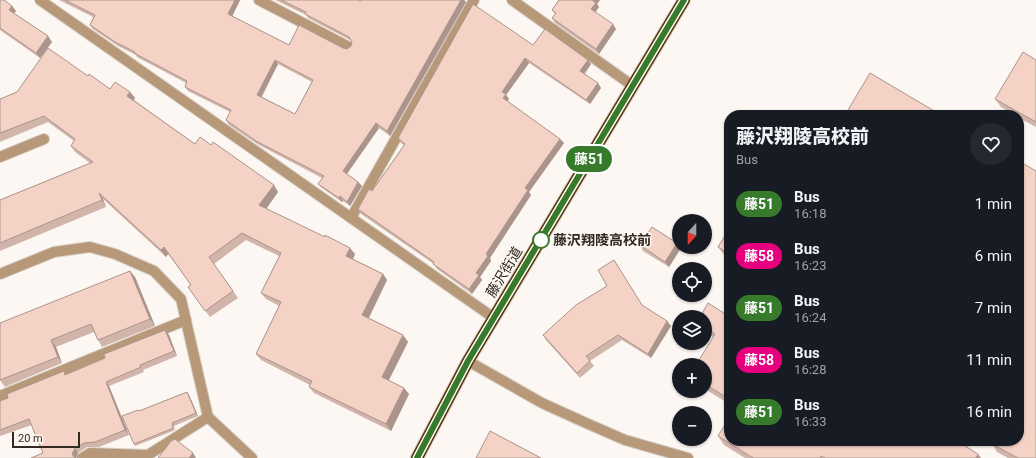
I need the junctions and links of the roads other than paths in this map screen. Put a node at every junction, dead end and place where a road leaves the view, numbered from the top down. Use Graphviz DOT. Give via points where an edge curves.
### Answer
graph roads {
  1 [pos="40,0"];
  2 [pos="259,0"];
  3 [pos="474,0"];
  4 [pos="512,0"];
  5 [pos="684,0"];
  6 [pos="49,3"];
  7 [pos="349,47"];
  8 [pos="633,86"];
  9 [pos="44,139"];
  10 [pos="0,156"];
  11 [pos="351,218"];
  12 [pos="0,274"];
  13 [pos="494,318"];
  14 [pos="186,320"];
  15 [pos="468,361"];
  16 [pos="0,396"];
  17 [pos="208,417"];
  18 [pos="82,458"];
  19 [pos="252,458"];
  20 [pos="417,458"];
  21 [pos="688,458"];
  1 -- 6 [label="street"];
  2 -- 7 [label="street"];
  3 -- 11 [label="street"];
  4 -- 8 [label="street"];
  5 -- 8 [label="highway, 藤沢街道"];
  6 -- 11 [label="street"];
  8 -- 13 [label="highway, 藤沢街道"];
  9 -- 10 [label="street"];
  11 -- 13 [label="street"];
  12 -- 14 [label="street" via="54,252 90,247 115,254 154,271 181,299"];
  13 -- 15 [label="highway, 藤沢街道"];
  14 -- 16 [label="street"];
  14 -- 17 [label="street"];
  15 -- 20 [label="highway, 藤沢街道"];
  15 -- 21 [label="street" via="542,403 586,423 625,440"];
  17 -- 18 [label="street" via="148,455 90,453"];
  17 -- 19 [label="street"];
}
